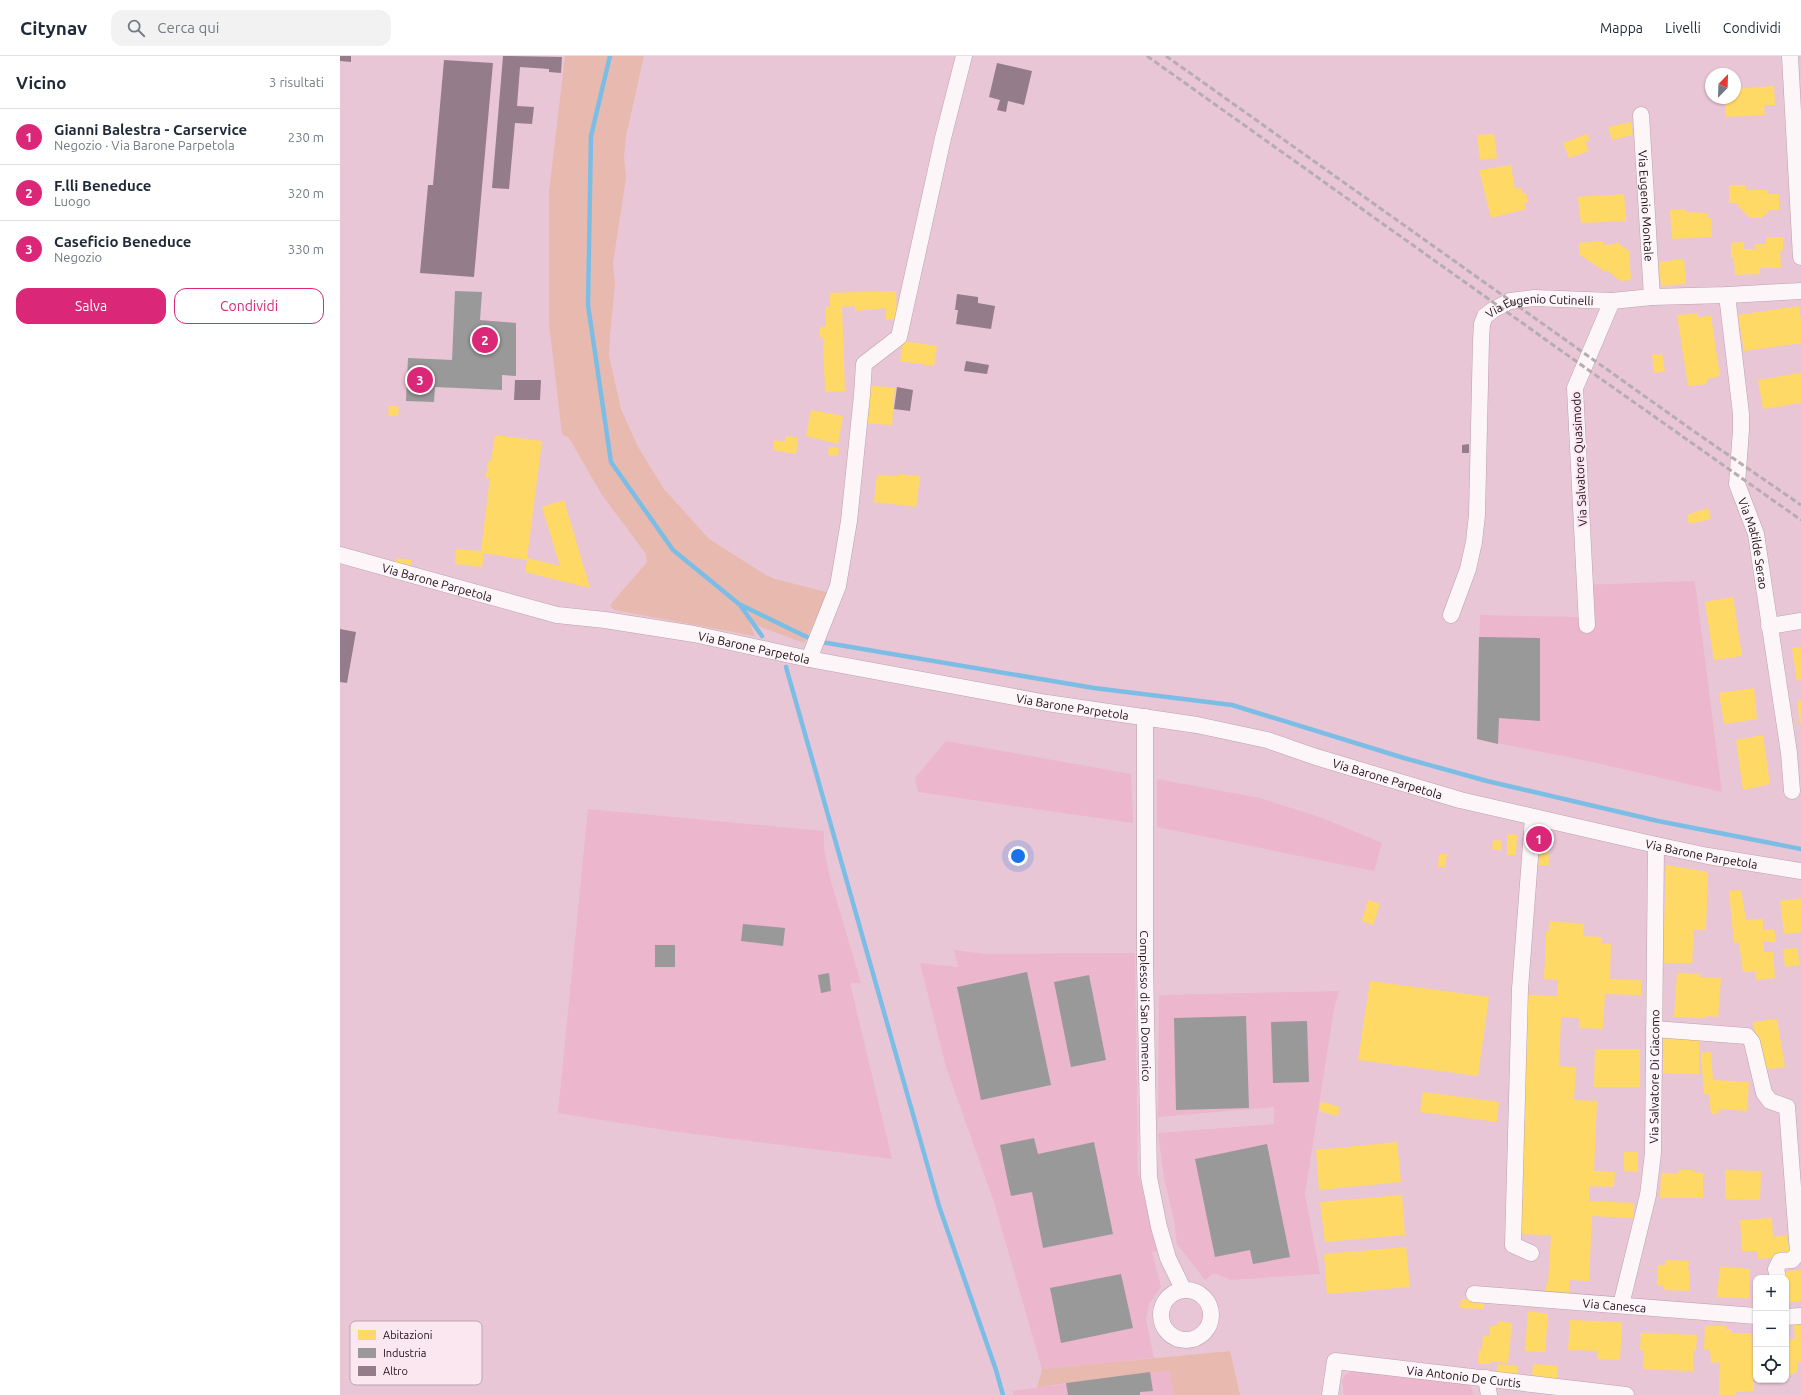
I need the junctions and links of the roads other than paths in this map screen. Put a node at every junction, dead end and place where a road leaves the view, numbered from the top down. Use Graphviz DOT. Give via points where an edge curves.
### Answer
graph roads {
  1 [pos="964,56"];
  2 [pos="1790,56"];
  3 [pos="1640,115"];
  4 [pos="1801,257"];
  5 [pos="1801,291"];
  6 [pos="1727,295"];
  7 [pos="1652,297"];
  8 [pos="1612,301"];
  9 [pos="340,555"];
  10 [pos="1452,615"];
  11 [pos="1801,621"];
  12 [pos="1587,625"];
  13 [pos="1769,626"];
  14 [pos="809,659"];
  15 [pos="1145,717"];
  16 [pos="1795,752"];
  17 [pos="1792,791"];
  18 [pos="1533,818"];
  19 [pos="1656,845"];
  20 [pos="1801,871"];
  21 [pos="1654,1029"];
  22 [pos="1531,1253"];
  23 [pos="1777,1275"];
  24 [pos="1183,1289"];
  25 [pos="1474,1294"];
  26 [pos="1621,1305"];
  27 [pos="1753,1316"];
  28 [pos="1801,1316"];
  29 [pos="1789,1317"];
  30 [pos="1486,1378"];
  31 [pos="1330,1395"];
  32 [pos="1489,1395"];
  33 [pos="1626,1395"];
  1 -- 14 [label="street" via="941,146 899,337 864,364 849,521 838,586"];
  2 -- 4 [label="street"];
  3 -- 7 [label="street, Via Eugenio Montale"];
  5 -- 6 [label="street, Via Eugenio Cutinelli"];
  6 -- 7 [label="street, Via Eugenio Cutinelli"];
  6 -- 13 [label="street, Via Matilde Serao" via="1741,414 1737,484 1756,534"];
  7 -- 8 [label="street, Via Eugenio Cutinelli"];
  8 -- 10 [label="street, Via Eugenio Cutinelli" via="1534,298 1510,301 1485,316 1480,340 1476,522 1468,569"];
  8 -- 12 [label="street, Via Salvatore Quasimodo" via="1575,388"];
  9 -- 14 [label="street, Via Barone Parpetola" via="557,615 694,634"];
  11 -- 13 [label="street"];
  13 -- 16 [label="street, Via Matilde Serao"];
  14 -- 15 [label="street, Via Barone Parpetola" via="1047,703"];
  15 -- 18 [label="street, Via Barone Parpetola" via="1266,740 1425,790"];
  15 -- 24 [label="street, Complesso di San Domenico" via="1145,960 1149,1177 1168,1258"];
  16 -- 17 [label="street, Via Matilde Serao"];
  18 -- 19 [label="street, Via Barone Parpetola"];
  18 -- 22 [label="street" via="1520,989 1513,1245"];
  19 -- 20 [label="street, Via Barone Parpetola"];
  19 -- 21 [label="street, Via Salvatore Di Giacomo"];
  21 -- 23 [label="street" via="1747,1036 1752,1042 1764,1093 1770,1101 1787,1107 1798,1253 1792,1260 1780,1261 1776,1269"];
  21 -- 26 [label="street, Via Salvatore Di Giacomo" via="1653,1153 1648,1196"];
  25 -- 26 [label="street, Via Canesca"];
  26 -- 27 [label="street, Via Canesca"];
  28 -- 29 [label="street"];
  30 -- 31 [label="street, Via Antonio De Curtis" via="1336,1361"];
  30 -- 32 [label="street"];
  30 -- 33 [label="street, Via Antonio De Curtis"];
}
